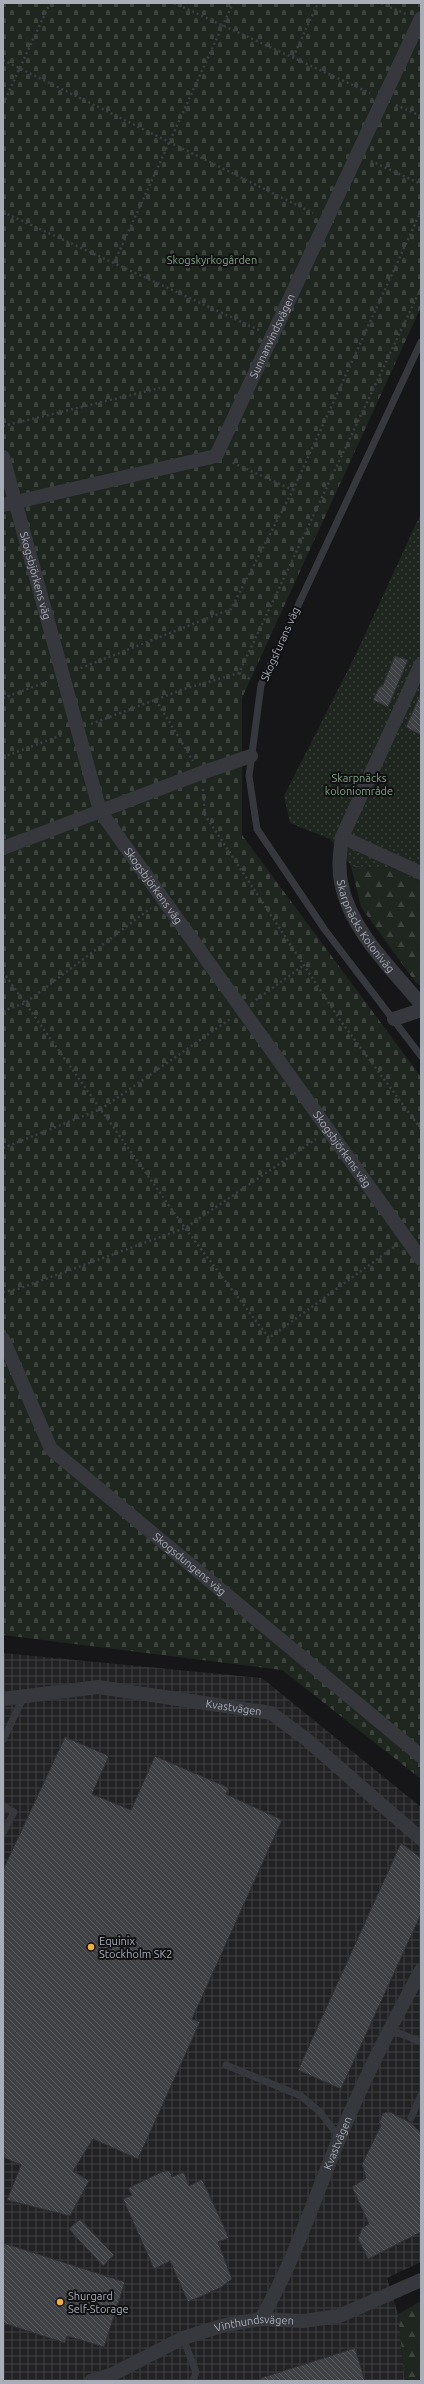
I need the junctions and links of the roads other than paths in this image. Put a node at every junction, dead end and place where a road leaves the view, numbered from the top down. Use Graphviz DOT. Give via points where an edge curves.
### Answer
graph roads {
  1 [pos="420,20"];
  2 [pos="421,342"];
  3 [pos="3,457"];
  4 [pos="9,504"];
  5 [pos="421,664"];
  6 [pos="252,756"];
  7 [pos="100,811"];
  8 [pos="342,836"];
  9 [pos="3,848"];
  10 [pos="421,872"];
  11 [pos="421,1004"];
  12 [pos="421,1010"];
  13 [pos="394,1019"];
  14 [pos="421,1056"];
  15 [pos="421,1259"];
  16 [pos="3,1339"];
  17 [pos="24,1696"];
  18 [pos="3,1699"];
  19 [pos="3,1740"];
  20 [pos="421,1756"];
  21 [pos="3,1806"];
  22 [pos="3,1833"];
  23 [pos="421,1839"];
  24 [pos="421,1970"];
  25 [pos="389,2029"];
  26 [pos="421,2042"];
  27 [pos="226,2065"];
  28 [pos="421,2096"];
  29 [pos="411,2118"];
  30 [pos="339,2137"];
  31 [pos="421,2280"];
  32 [pos="261,2319"];
  33 [pos="183,2338"];
  34 [pos="92,2381"];
  35 [pos="193,2381"];
  1 -- 4 [label="street, Sunnanvindsvägen" via="216,456"];
  2 -- 6 [label="lane, Skogsfurans väg" via="261,685"];
  3 -- 4 [label="street, Skogsbjörkens väg"];
  4 -- 7 [label="street, Skogsbjörkens väg" via="63,676"];
  5 -- 8 [label="street, Skarpnäcks Koloniväg"];
  6 -- 7 [label="street"];
  6 -- 13 [label="lane, Skogsfurans väg" via="249,776 257,829 326,930"];
  7 -- 9 [label="street"];
  7 -- 15 [label="street, Skogsbjörkens väg"];
  8 -- 10 [label="street"];
  8 -- 11 [label="street, Skarpnäcks Koloniväg" via="339,861 341,882 350,914"];
  12 -- 13 [label="street"];
  13 -- 14 [label="lane, Skogsfurans väg"];
  16 -- 20 [label="street, Skogsdungens väg" via="51,1449"];
  17 -- 18 [label="street, Kvastvägen"];
  17 -- 19 [label="lane"];
  17 -- 23 [label="street, Kvastvägen" via="98,1687 271,1713 306,1739"];
  21 -- 22 [label="lane" via="14,1812"];
  24 -- 25 [label="street, Kvastvägen"];
  25 -- 26 [label="lane"];
  25 -- 30 [label="street, Kvastvägen"];
  27 -- 30 [label="lane" via="301,2096 320,2112"];
  28 -- 29 [label="lane"];
  30 -- 32 [label="street, Kvastvägen" via="279,2288"];
  31 -- 32 [label="street, Vinthundsvägen" via="339,2316 303,2321"];
  32 -- 33 [label="street, Vinthundsvägen" via="225,2325"];
  33 -- 34 [label="street, Vinthundsvägen" via="111,2375"];
  33 -- 35 [label="lane" via="196,2372"];
}
